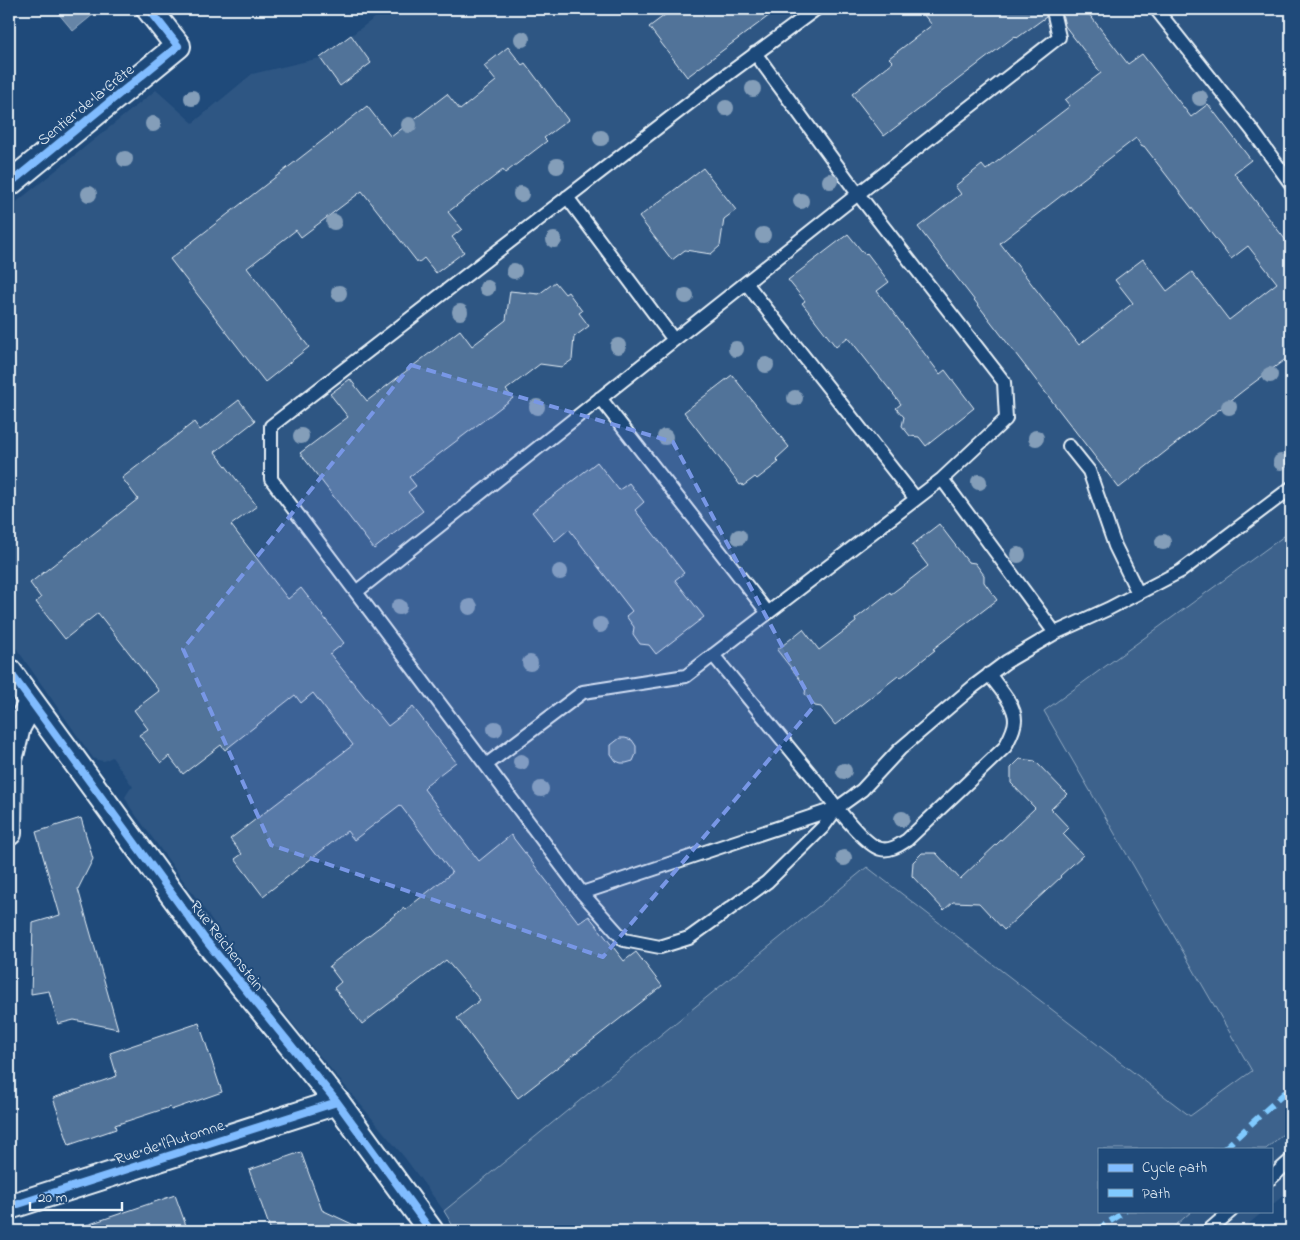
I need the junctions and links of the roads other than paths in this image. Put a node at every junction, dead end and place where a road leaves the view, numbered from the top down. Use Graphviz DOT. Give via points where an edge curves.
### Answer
graph roads {
  1 [pos="149,9"];
  2 [pos="816,9"];
  3 [pos="1156,9"];
  4 [pos="1054,11"];
  5 [pos="755,53"];
  6 [pos="9,184"];
  7 [pos="1291,184"];
  8 [pos="858,194"];
  9 [pos="568,197"];
  10 [pos="746,283"];
  11 [pos="674,340"];
  12 [pos="600,398"];
  13 [pos="1068,446"];
  14 [pos="942,479"];
  15 [pos="1291,488"];
  16 [pos="916,499"];
  17 [pos="356,592"];
  18 [pos="1138,593"];
  19 [pos="768,613"];
  20 [pos="1056,632"];
  21 [pos="714,655"];
  22 [pos="9,671"];
  23 [pos="989,674"];
  24 [pos="31,703"];
  25 [pos="486,765"];
  26 [pos="837,808"];
  27 [pos="9,834"];
  28 [pos="582,893"];
  29 [pos="337,1102"];
  30 [pos="1291,1160"];
  31 [pos="1272,1177"];
  32 [pos="9,1207"];
  33 [pos="1230,1212"];
  34 [pos="431,1231"];
  35 [pos="1208,1231"];
  1 -- 6 [label="street, Sentier de la Crête" via="178,46"];
  2 -- 5 [label="lane"];
  3 -- 7 [label="lane"];
  4 -- 8 [label="lane" via="1060,37"];
  5 -- 8 [label="lane"];
  5 -- 9 [label="lane"];
  8 -- 10 [label="lane"];
  8 -- 14 [label="lane" via="1004,382 1006,419"];
  9 -- 11 [label="lane"];
  9 -- 17 [label="lane" via="271,426 271,479"];
  10 -- 11 [label="lane"];
  10 -- 16 [label="lane"];
  11 -- 12 [label="lane"];
  12 -- 17 [label="lane"];
  12 -- 19 [label="lane"];
  13 -- 18 [label="lane" via="1089,471 1115,546"];
  14 -- 16 [label="lane"];
  14 -- 20 [label="lane"];
  15 -- 18 [label="lane" via="1182,571"];
  16 -- 19 [label="lane"];
  17 -- 25 [label="lane"];
  18 -- 20 [label="lane"];
  19 -- 21 [label="lane"];
  20 -- 23 [label="lane"];
  21 -- 25 [label="lane" via="686,676 583,692"];
  21 -- 26 [label="lane"];
  22 -- 24 [label="street, Rue Reichenstein"];
  23 -- 26 [label="lane" via="900,749 862,790"];
  23 -- 26 [label="lane" via="1012,707 1015,720 1012,734 1005,747 906,840 896,847 882,849 871,844"];
  24 -- 27 [label="street" via="18,727 10,760"];
  24 -- 29 [label="street, Rue Reichenstein" via="207,942"];
  25 -- 28 [label="lane"];
  26 -- 28 [label="lane"];
  26 -- 28 [label="lane" via="823,827 767,882 689,938 660,947 624,940"];
  29 -- 32 [label="street, Rue de l'Automne"];
  29 -- 34 [label="street, Rue Reichenstein"];
  30 -- 31 [label="lane"];
  33 -- 35 [label="lane"];
}
